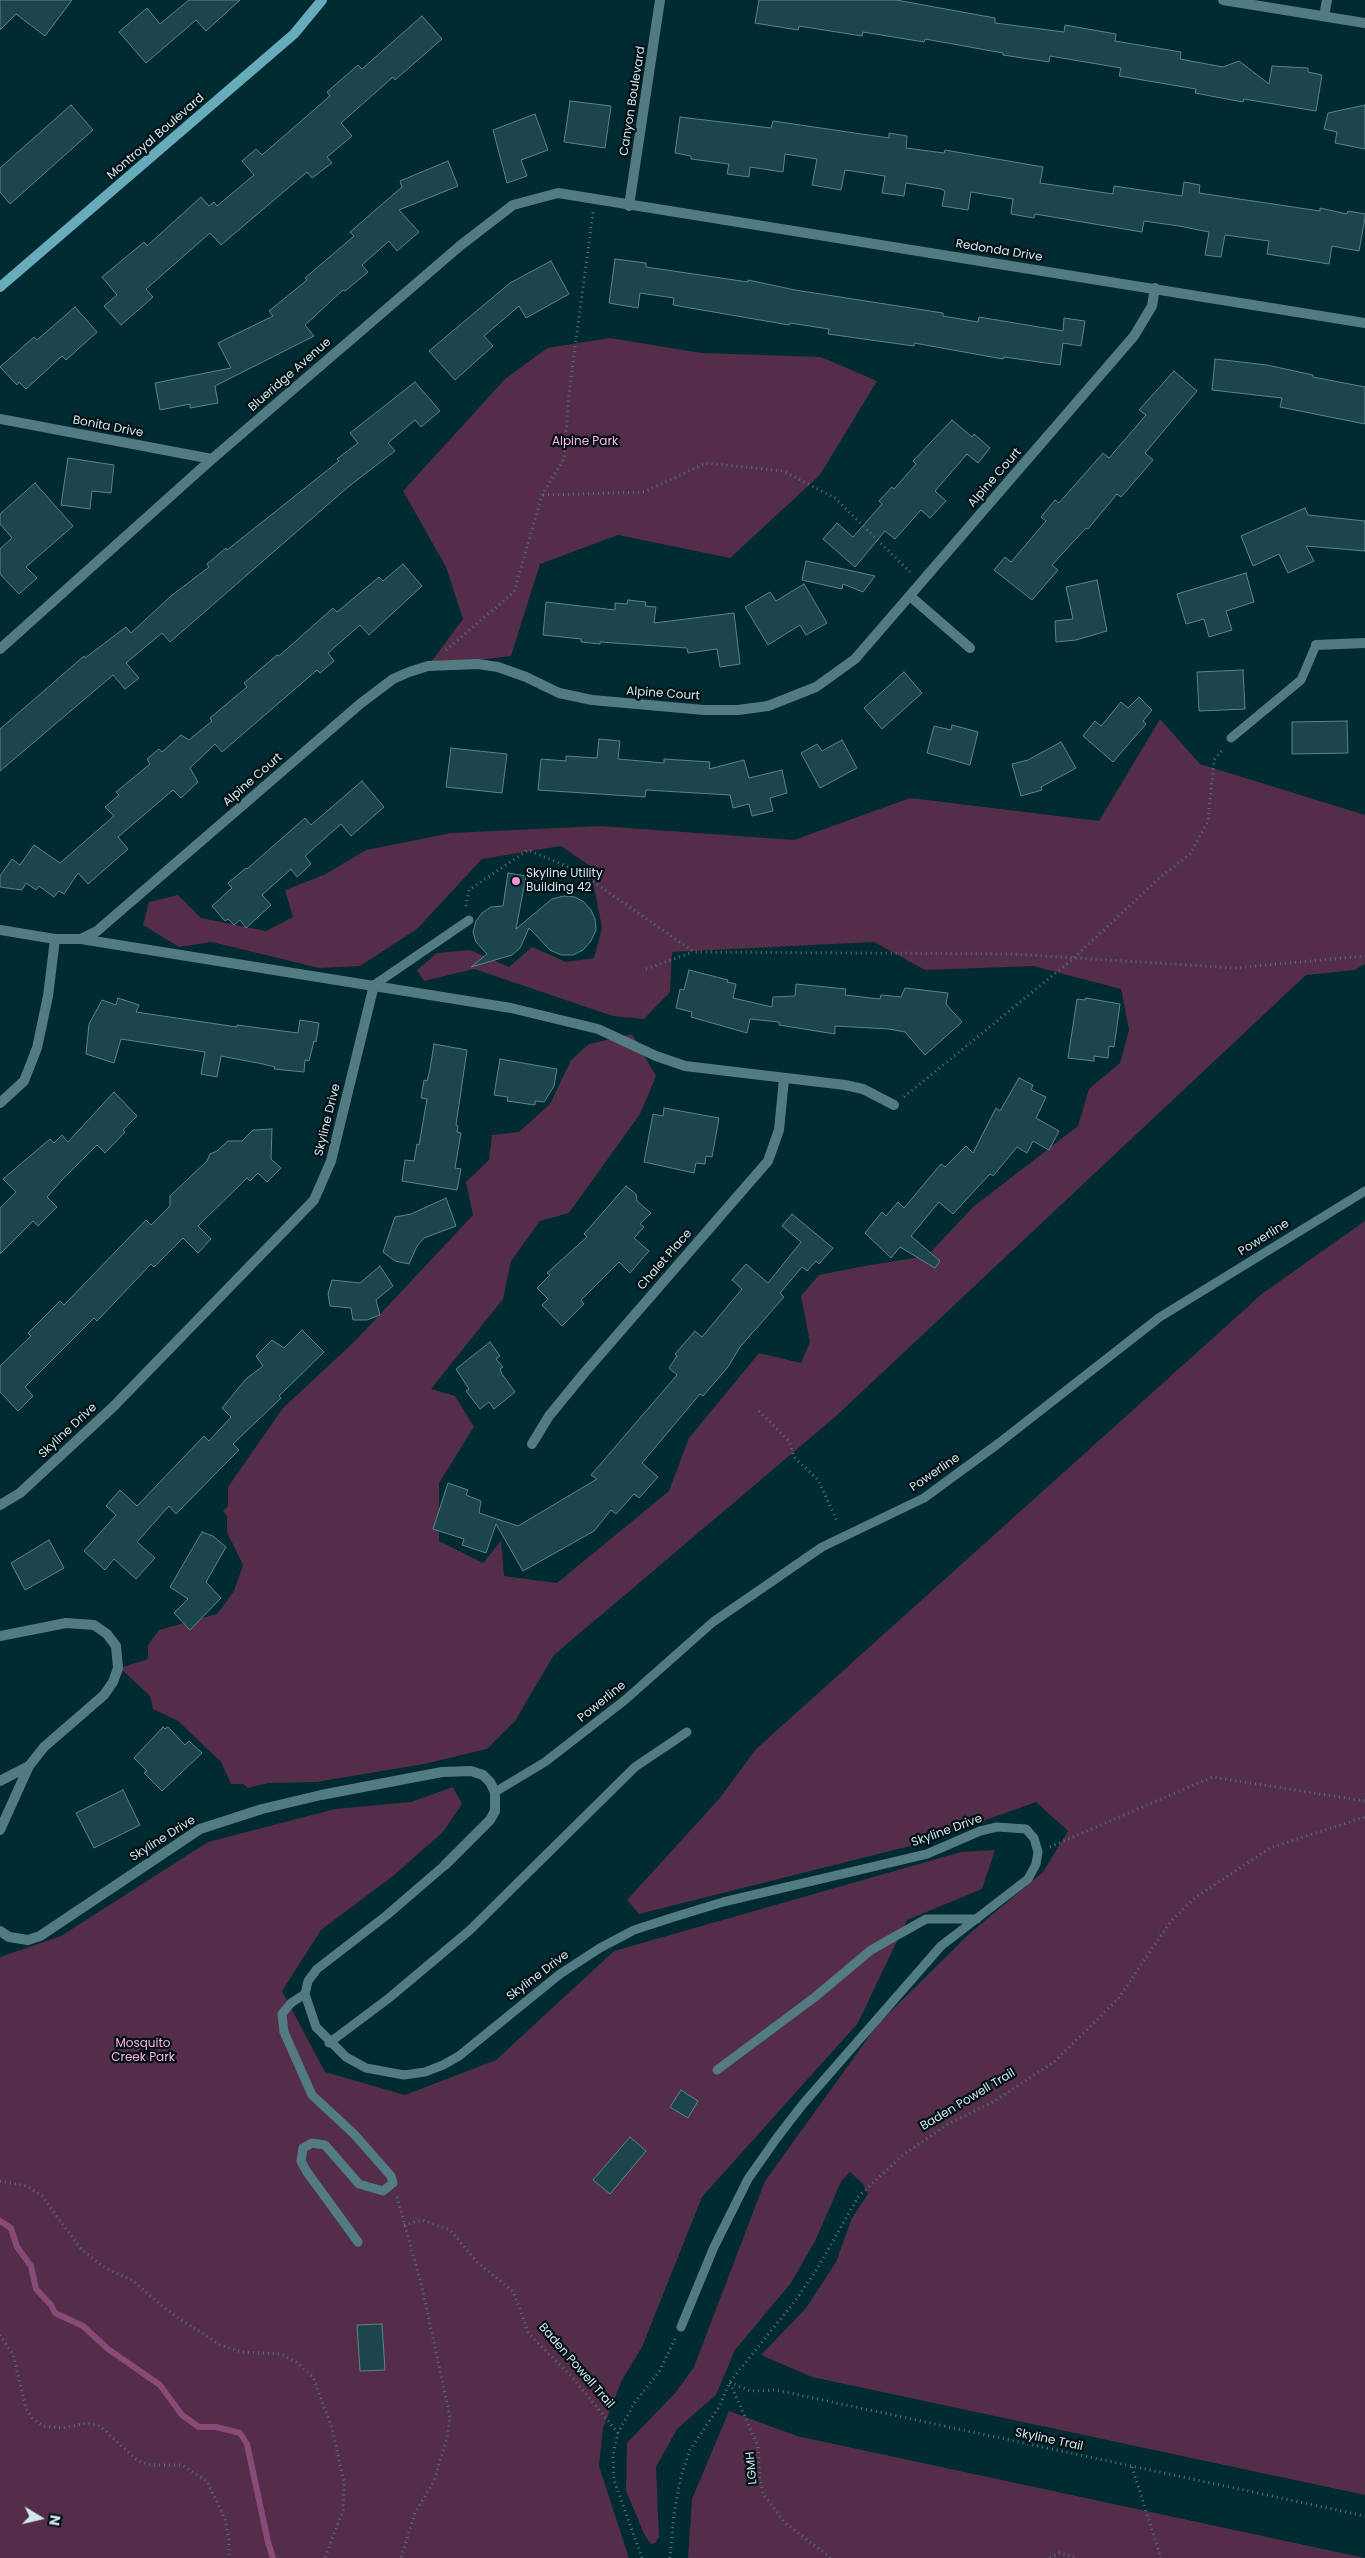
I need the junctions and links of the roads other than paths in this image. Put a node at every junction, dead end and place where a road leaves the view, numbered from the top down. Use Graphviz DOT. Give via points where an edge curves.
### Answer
graph roads {
  1 [pos="322,0"];
  2 [pos="660,0"];
  3 [pos="1223,0"];
  4 [pos="1327,0"];
  5 [pos="1324,16"];
  6 [pos="1365,23"];
  7 [pos="629,206"];
  8 [pos="0,287"];
  9 [pos="1155,288"];
  10 [pos="1365,324"];
  11 [pos="0,418"];
  12 [pos="212,459"];
  13 [pos="910,596"];
  14 [pos="1365,643"];
  15 [pos="1316,645"];
  16 [pos="970,648"];
  17 [pos="0,649"];
  18 [pos="1231,738"];
  19 [pos="466,922"];
  20 [pos="0,930"];
  21 [pos="55,939"];
  22 [pos="80,939"];
  23 [pos="374,985"];
  24 [pos="784,1079"];
  25 [pos="0,1103"];
  26 [pos="894,1105"];
  27 [pos="1365,1191"];
  28 [pos="532,1444"];
  29 [pos="0,1505"];
  30 [pos="0,1636"];
  31 [pos="687,1732"];
  32 [pos="29,1766"];
  33 [pos="0,1781"];
  34 [pos="494,1792"];
  35 [pos="0,1830"];
  36 [pos="444,1865"];
  37 [pos="978,1918"];
  38 [pos="0,1931"];
  39 [pos="304,1994"];
  40 [pos="329,2043"];
  41 [pos="717,2070"];
  42 [pos="358,2242"];
  43 [pos="681,2327"];
  1 -- 8 [label="street, Montroyal Boulevard" via="294,34"];
  2 -- 7 [label="street, Canyon Boulevard"];
  3 -- 5 [label="street"];
  4 -- 5 [label="street"];
  5 -- 6 [label="street"];
  7 -- 9 [label="street, Redonda Drive"];
  7 -- 12 [label="street, Blueridge Avenue" via="558,193 513,205 461,245"];
  9 -- 10 [label="street, Redonda Drive"];
  9 -- 13 [label="street, Alpine Court" via="1152,306 1134,336"];
  11 -- 12 [label="street, Bonita Drive"];
  12 -- 17 [label="street, Blueridge Avenue"];
  13 -- 16 [label="street"];
  13 -- 22 [label="street, Alpine Court" via="855,659 836,674 816,687 768,706 738,710 592,700 559,692 498,667 478,664 428,666 393,679 97,931"];
  14 -- 15 [label="street"];
  15 -- 18 [label="lane" via="1302,680"];
  19 -- 23 [label="lane"];
  20 -- 21 [label="street"];
  21 -- 22 [label="street"];
  21 -- 25 [label="street" via="37,1048 24,1081"];
  22 -- 23 [label="street"];
  23 -- 24 [label="street" via="569,1021 598,1029 685,1066"];
  23 -- 29 [label="street, Skyline Drive" via="331,1161 314,1200 113,1407 20,1493"];
  24 -- 26 [label="street" via="863,1089"];
  24 -- 28 [label="street, Chalet Place" via="779,1130 768,1161 585,1372 549,1416"];
  27 -- 34 [label="lane, Powerline" via="1160,1318 924,1498 822,1547 713,1622 618,1706 545,1762"];
  30 -- 32 [label="street" via="59,1624 83,1623 94,1624 116,1646 118,1668 104,1695 44,1747"];
  31 -- 40 [label="lane" via="635,1767 470,1930"];
  32 -- 33 [label="street"];
  32 -- 35 [label="street"];
  34 -- 36 [label="street" via="495,1811 490,1820"];
  34 -- 38 [label="street, Skyline Drive" via="483,1775 457,1770 262,1809 200,1829 40,1936 28,1940 9,1937"];
  36 -- 39 [label="lane" via="387,1915 317,1969"];
  37 -- 40 [label="lane, Skyline Drive" via="1028,1879 1038,1852 1034,1838 1026,1829 997,1827 980,1831 927,1854 722,1902 634,1930 560,1974 459,2056 425,2072 404,2075 366,2068"];
  37 -- 41 [label="lane" via="926,1919 871,1950 815,1997"];
  37 -- 43 [label="lane" via="941,1946 776,2139 743,2188"];
  39 -- 40 [label="lane, Skyline Drive" via="316,2027"];
  39 -- 42 [label="lane" via="282,2014 284,2032 312,2095 354,2134 391,2176 393,2183 383,2191 359,2184 325,2145 312,2143 303,2148 301,2161 307,2172"];
}
